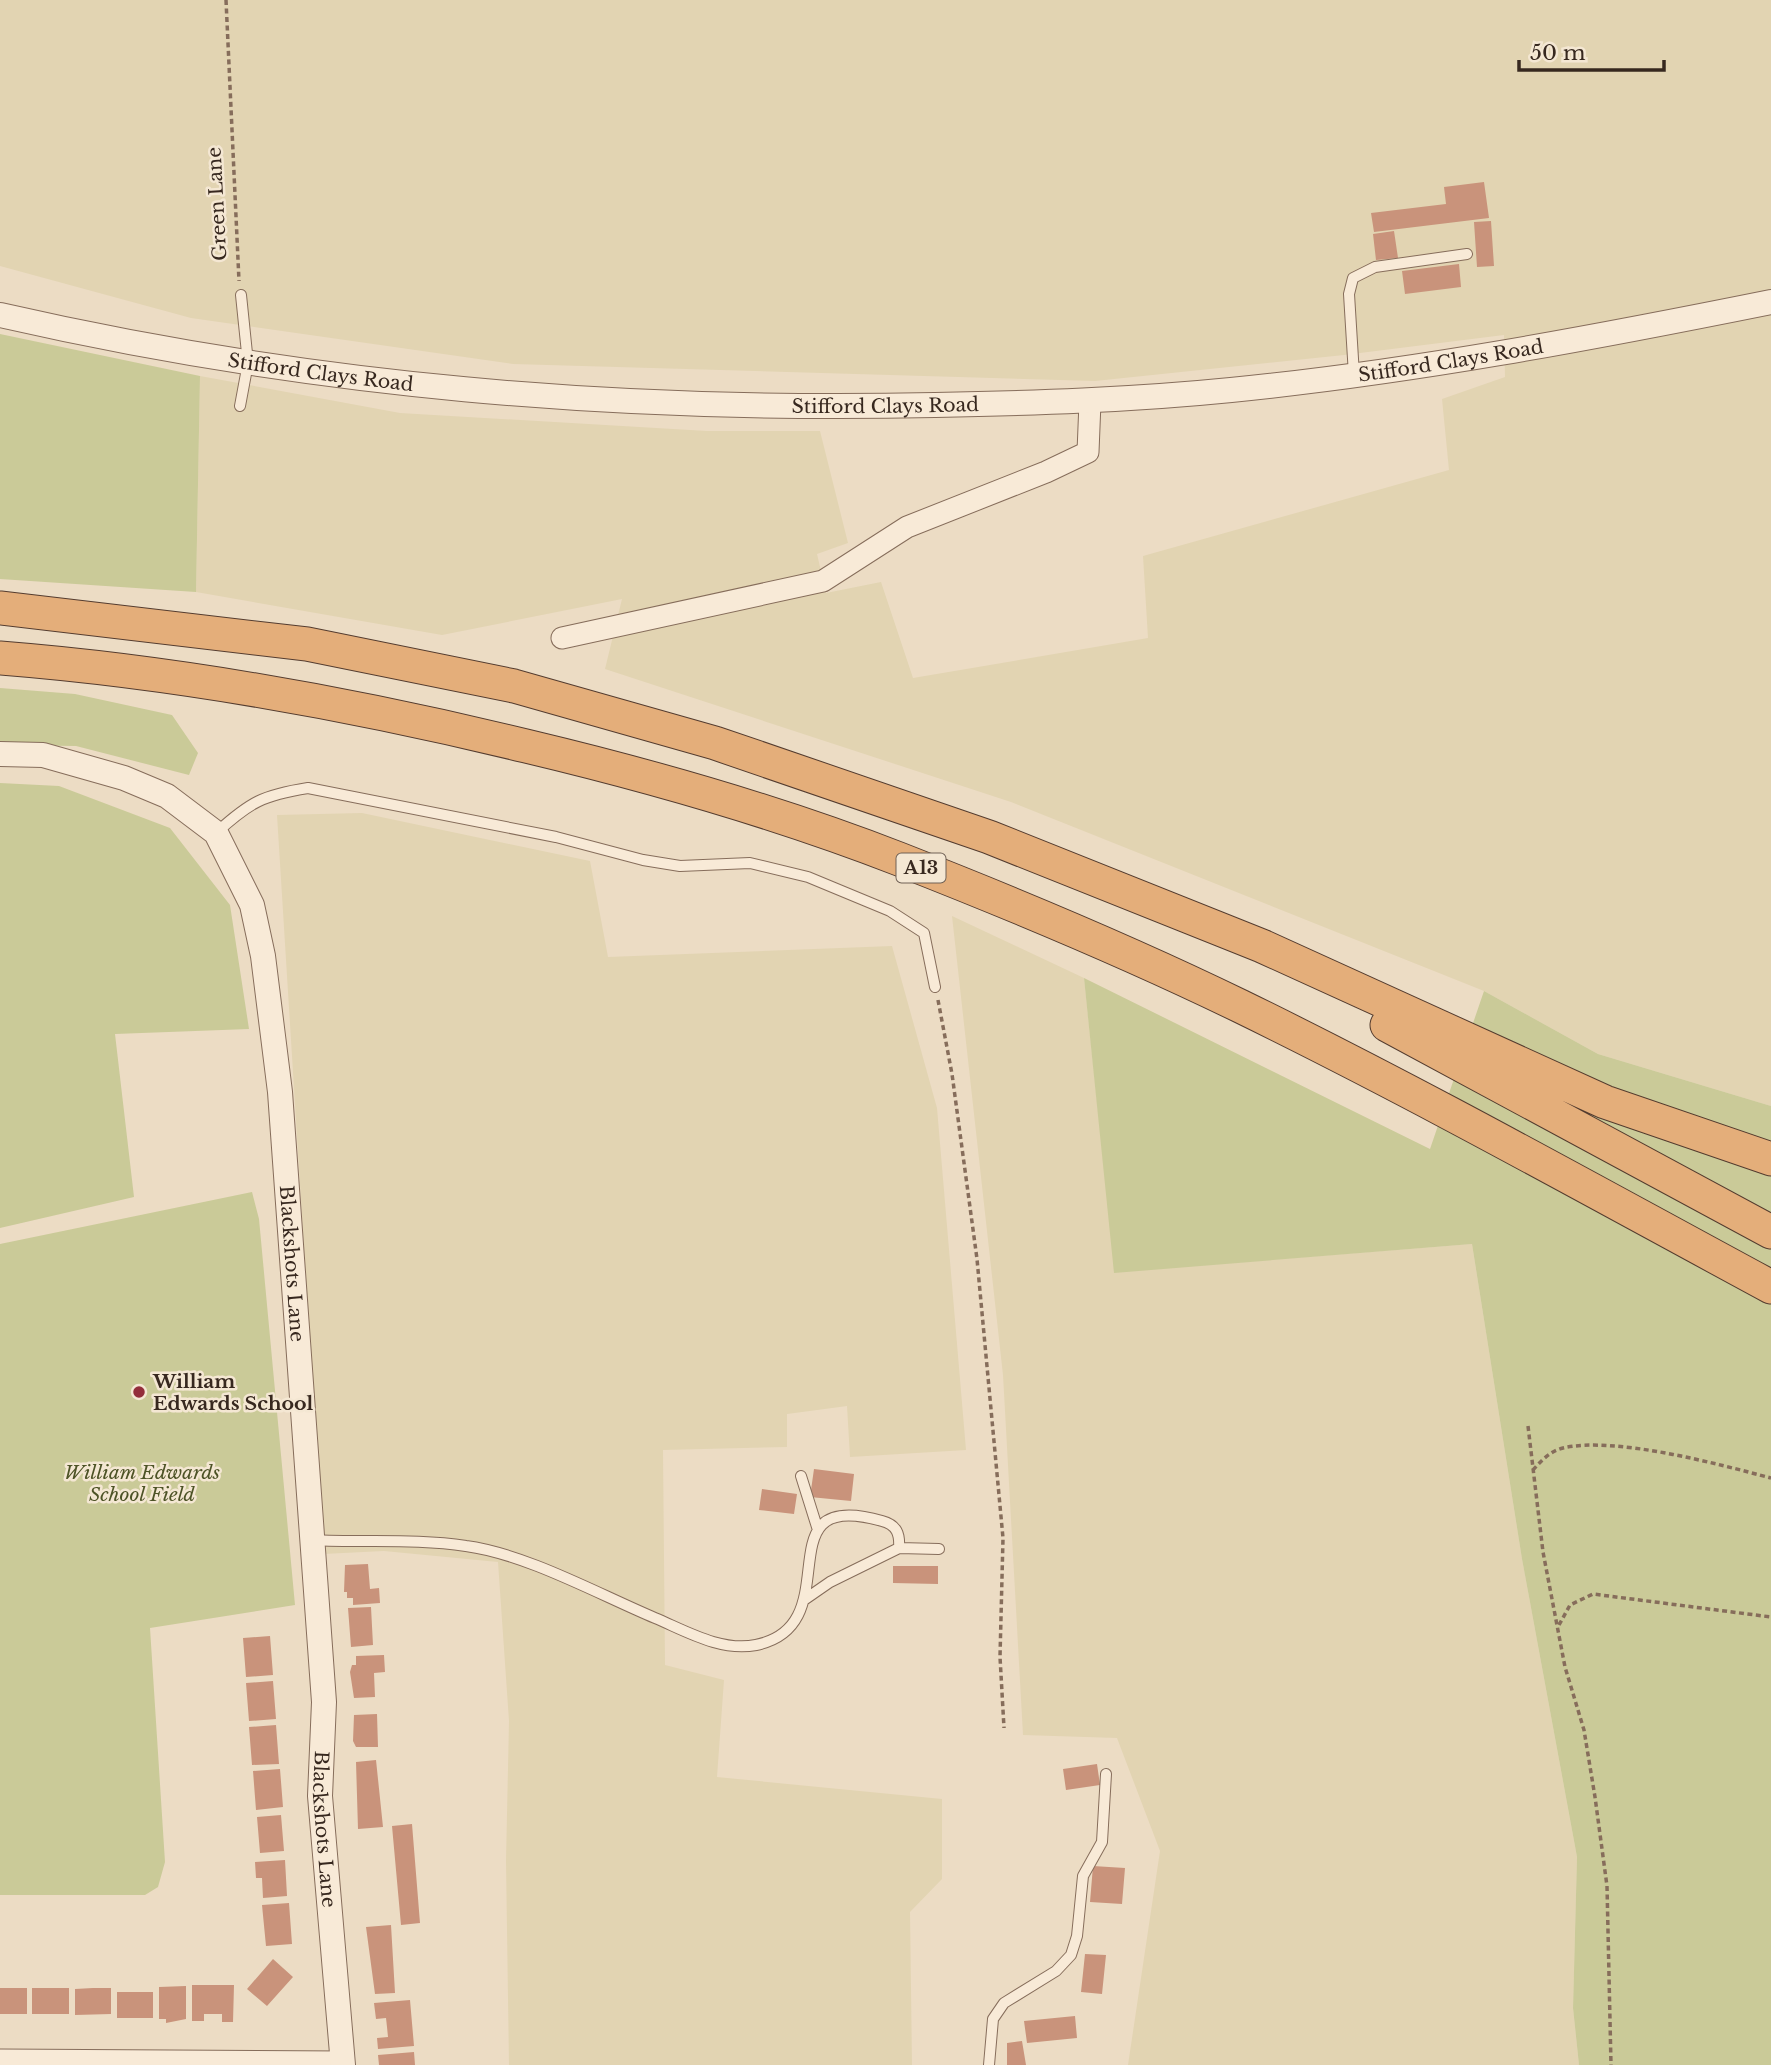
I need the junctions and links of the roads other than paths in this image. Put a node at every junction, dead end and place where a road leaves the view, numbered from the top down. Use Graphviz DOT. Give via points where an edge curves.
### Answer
graph roads {
  1 [pos="1467,254"];
  2 [pos="241,295"];
  3 [pos="1771,302"];
  4 [pos="0,315"];
  5 [pos="248,363"];
  6 [pos="1354,375"];
  7 [pos="1090,402"];
  8 [pos="240,406"];
  9 [pos="0,608"];
  10 [pos="562,638"];
  11 [pos="0,658"];
  12 [pos="0,754"];
  13 [pos="216,833"];
  14 [pos="1048,861"];
  15 [pos="935,987"];
  16 [pos="1771,1159"];
  17 [pos="1771,1232"];
  18 [pos="1771,1287"];
  19 [pos="801,1476"];
  20 [pos="817,1527"];
  21 [pos="311,1540"];
  22 [pos="899,1549"];
  23 [pos="939,1549"];
  24 [pos="804,1600"];
  25 [pos="1106,1774"];
  26 [pos="0,2060"];
  27 [pos="37,2063"];
  28 [pos="343,2063"];
  29 [pos="989,2065"];
  1 -- 6 [label="lane" via="1376,267 1353,278 1349,294"];
  2 -- 5 [label="lane"];
  3 -- 6 [label="street, Stifford Clays Road"];
  4 -- 5 [label="street, Stifford Clays Road" via="95,337"];
  5 -- 7 [label="street, Stifford Clays Road" via="415,386 640,404 827,408"];
  5 -- 8 [label="lane"];
  6 -- 7 [label="street, Stifford Clays Road"];
  7 -- 10 [label="street" via="1088,452 907,527 823,581"];
  9 -- 14 [label="highway" via="307,644 514,686 715,743 912,809"];
  11 -- 18 [label="highway, A13" via="263,691 382,712 700,792 895,857 1237,1005"];
  12 -- 13 [label="street, Blackshots Lane" via="43,755 124,778 167,796"];
  13 -- 15 [label="lane" via="268,794 308,788 556,837 643,860 680,866 750,863 808,877 901,918 924,933"];
  13 -- 21 [label="street, Blackshots Lane" via="252,905 263,956 281,1105"];
  14 -- 16 [label="highway" via="1275,951 1605,1102"];
  14 -- 17 [label="highway" via="1383,1022"];
  19 -- 20 [label="lane"];
  20 -- 22 [label="lane" via="835,1515 884,1521 900,1536"];
  20 -- 24 [label="lane"];
  21 -- 24 [label="lane" via="411,1540 469,1546 516,1559 727,1646 771,1640 792,1623"];
  21 -- 28 [label="street, Blackshots Lane" via="324,1702 320,1796"];
  22 -- 23 [label="lane"];
  22 -- 24 [label="lane" via="830,1582"];
  25 -- 29 [label="lane" via="1102,1842 1083,1876 1071,1955 1056,1971 1004,2003 993,2020"];
  26 -- 27 [label="street"];
  27 -- 28 [label="street"];
}
